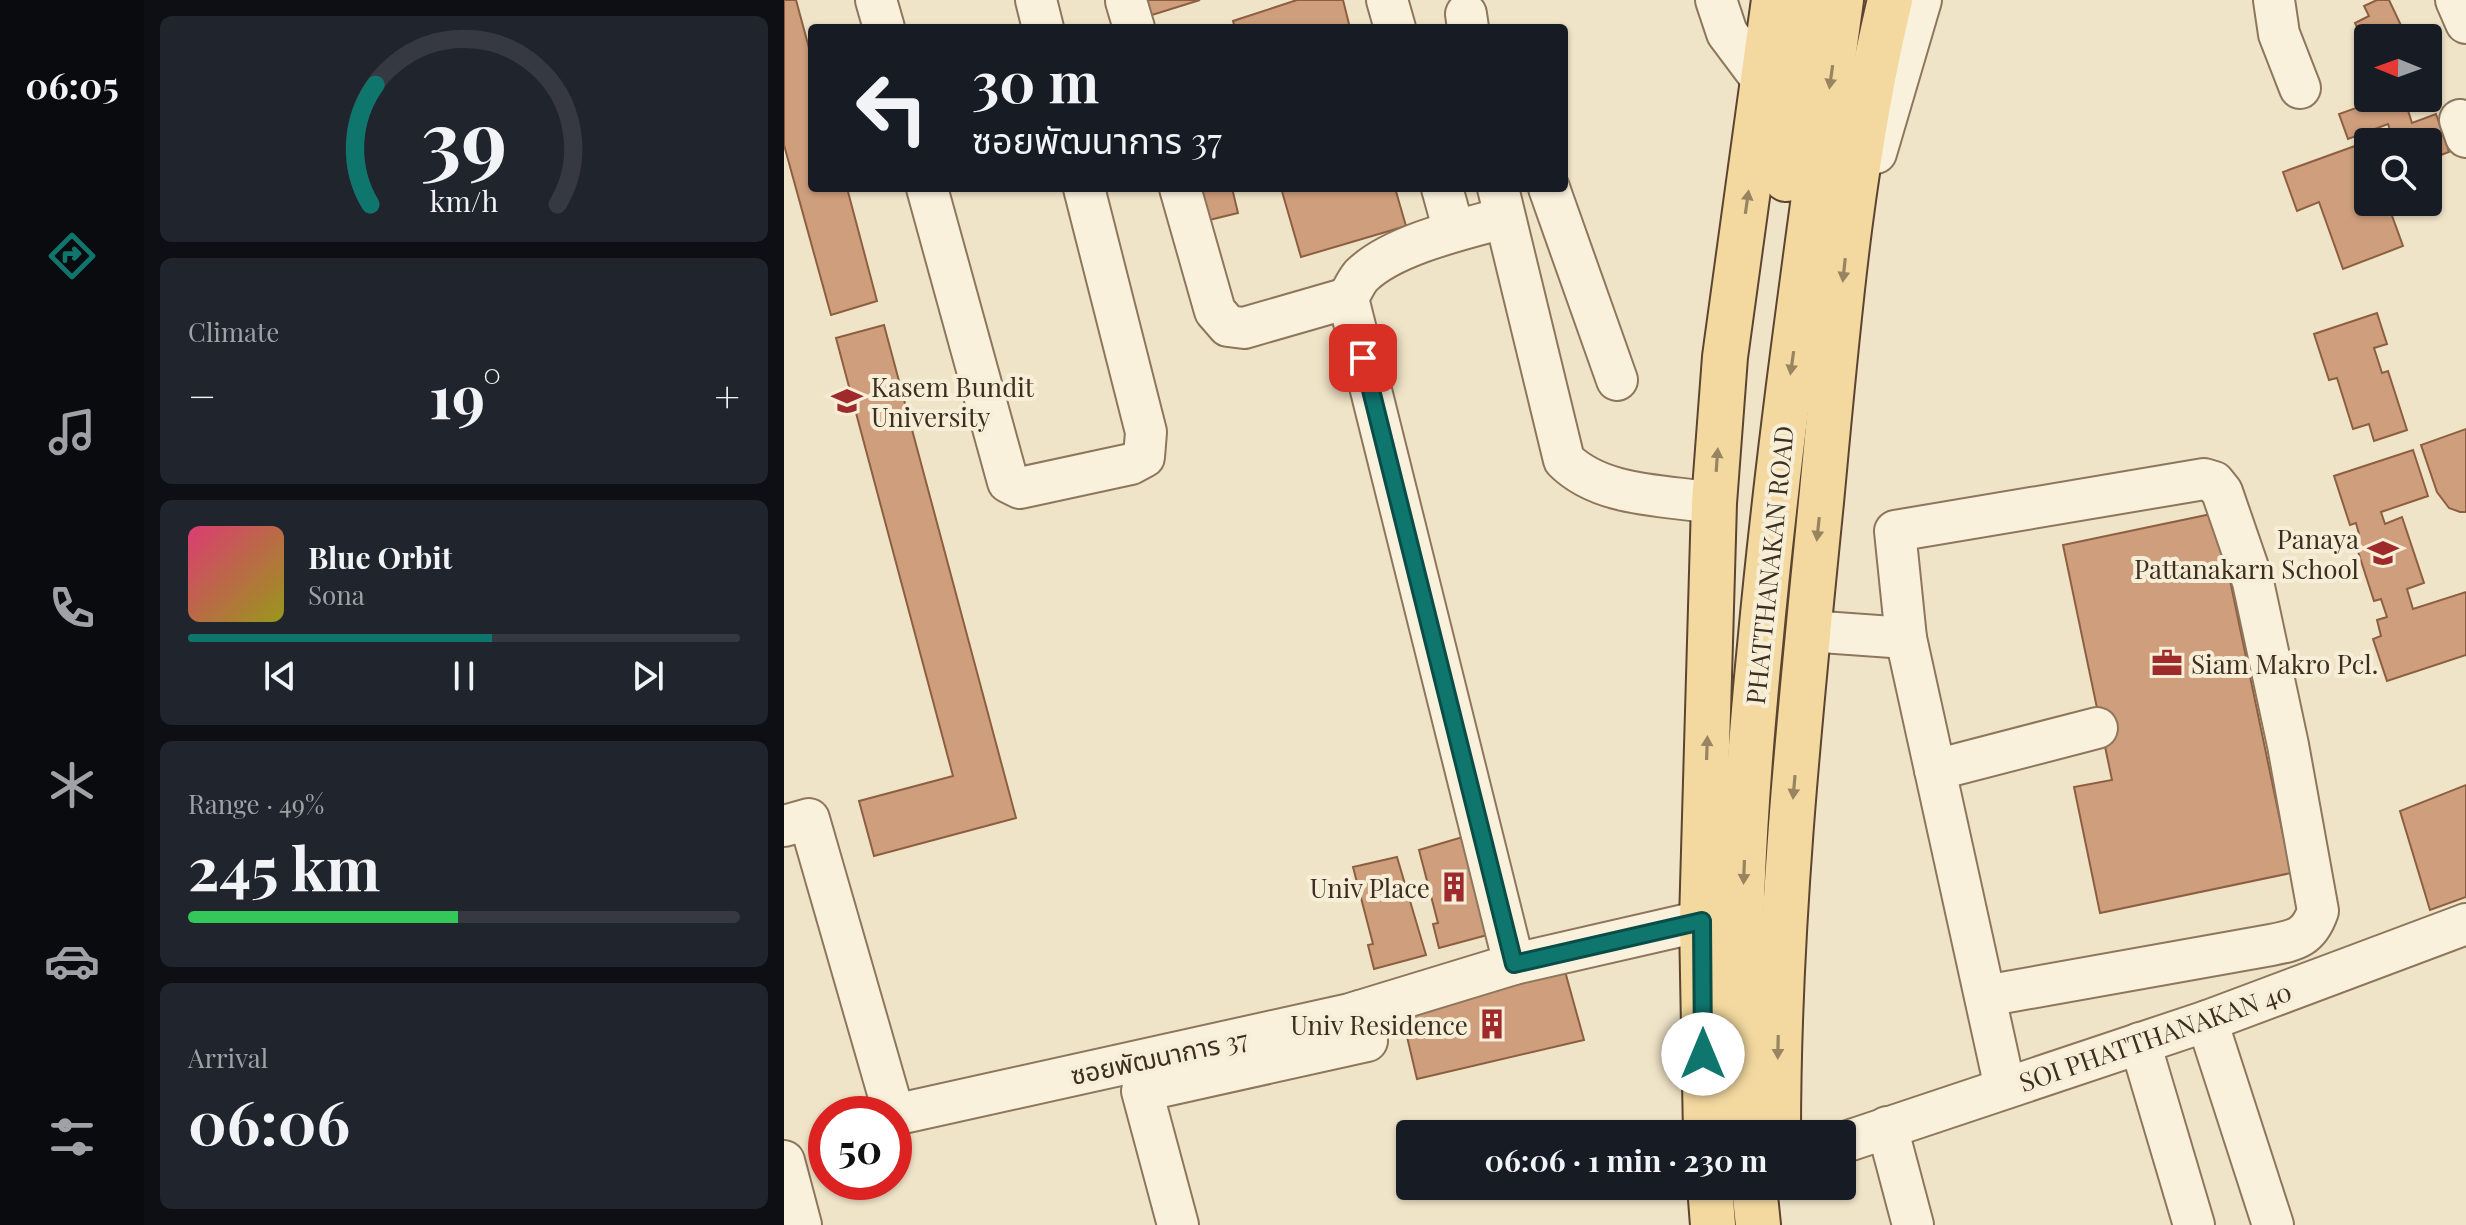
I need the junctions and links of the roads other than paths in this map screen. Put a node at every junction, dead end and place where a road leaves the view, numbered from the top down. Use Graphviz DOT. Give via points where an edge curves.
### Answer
graph roads {
  1 [pos="876,0"];
  2 [pos="1036,0"];
  3 [pos="1387,0"];
  4 [pos="1716,0"];
  5 [pos="1774,0"];
  6 [pos="1809,0"];
  7 [pos="1841,0"];
  8 [pos="1890,0"];
  9 [pos="1921,0"];
  10 [pos="2274,0"];
  11 [pos="2456,0"];
  12 [pos="2466,23"];
  13 [pos="883,24"];
  14 [pos="1042,24"];
  15 [pos="1394,24"];
  16 [pos="1763,81"];
  17 [pos="2300,88"];
  18 [pos="928,192"];
  19 [pos="1085,192"];
  20 [pos="1181,192"];
  21 [pos="1443,192"];
  22 [pos="1550,192"];
  23 [pos="1501,203"];
  24 [pos="1848,226"];
  25 [pos="1454,231"];
  26 [pos="1348,298"];
  27 [pos="1617,380"];
  28 [pos="1714,503"];
  29 [pos="1808,631"];
  30 [pos="1906,638"];
  31 [pos="1708,699"];
  32 [pos="2097,728"];
  33 [pos="1935,770"];
  34 [pos="784,826"];
  35 [pos="1702,921"];
  36 [pos="2466,924"];
  37 [pos="1514,964"];
  38 [pos="1985,996"];
  39 [pos="1364,1010"];
  40 [pos="2207,1021"];
  41 [pos="2140,1043"];
  42 [pos="2005,1088"];
  43 [pos="889,1096"];
  44 [pos="912,1110"];
  45 [pos="1706,1120"];
  46 [pos="1747,1120"];
  47 [pos="1778,1120"];
  48 [pos="1887,1127"];
  49 [pos="1856,1138"];
  50 [pos="784,1161"];
  51 [pos="1711,1200"];
  52 [pos="1755,1200"];
  53 [pos="1777,1200"];
  54 [pos="801,1225"];
  55 [pos="1178,1225"];
  56 [pos="1713,1225"];
  57 [pos="1758,1225"];
  58 [pos="1776,1225"];
  59 [pos="1913,1225"];
  60 [pos="2194,1225"];
  61 [pos="2273,1225"];
  1 -- 13 [label="street"];
  2 -- 14 [label="street"];
  3 -- 15 [label="street"];
  4 -- 16 [label="street" via="1727,33"];
  5 -- 16 [label="main road, PHATTHANAKAN ROAD"];
  6 -- 31 [label="main road" via="1734,579"];
  7 -- 46 [label="main road, PHATTHANAKAN ROAD, one-way" via="1782,431 1754,710 1742,929"];
  8 -- 24 [label="main road"];
  9 -- 24 [label="street" via="1878,148"];
  10 -- 17 [label="street" via="2279,34"];
  11 -- 12 [label="street"];
  28 -- 16 [label="main road, PHATTHANAKAN ROAD, one-way" via="1725,357"];
  18 -- 19 [label="street" via="1008,482 1020,488 1131,464 1147,449"];
  20 -- 26 [label="street" via="1220,321 1244,328"];
  21 -- 25 [label="street"];
  22 -- 27 [label="street"];
  23 -- 25 [label="street"];
  23 -- 28 [label="street" via="1564,460 1598,484"];
  24 -- 29 [label="main road, one-way"];
  25 -- 26 [label="street" via="1387,259 1360,277"];
  26 -- 37 [label="street"];
  28 -- 31 [label="main road, PHATTHANAKAN ROAD"];
  29 -- 30 [label="street"];
  29 -- 47 [label="main road, one-way" via="1781,948"];
  30 -- 33 [label="street"];
  30 -- 38 [label="street" via="1895,531 2204,479 2222,492 2253,582 2318,911 2312,928 2301,939"];
  35 -- 31 [label="main road, PHATTHANAKAN ROAD, one-way"];
  32 -- 33 [label="street"];
  33 -- 38 [label="street"];
  34 -- 43 [label="street" via="809,819"];
  35 -- 37 [label="street, ซอยพัฒนาการ 37"];
  35 -- 45 [label="main road, PHATTHANAKAN ROAD"];
  36 -- 40 [label="street, SOI PHATTHANAKAN 40"];
  37 -- 39 [label="street, ซอยพัฒนาการ 37"];
  38 -- 42 [label="street"];
  39 -- 44 [label="street, ซอยพัฒนาการ 37"];
  39 -- 55 [label="street" via="1367,1041 1142,1091"];
  40 -- 41 [label="street, SOI PHATTHANAKAN 40"];
  40 -- 61 [label="street"];
  41 -- 42 [label="street, SOI PHATTHANAKAN 40"];
  41 -- 60 [label="street"];
  42 -- 48 [label="street, SOI PHATTHANAKAN 40"];
  48 -- 49 [label="street, SOI PHATTHANAKAN 40"];
  48 -- 59 [label="street"];
  50 -- 54 [label="street"];
  51 -- 56 [label="main road"];
  52 -- 57 [label="main road"];
  53 -- 58 [label="main road"];
}
